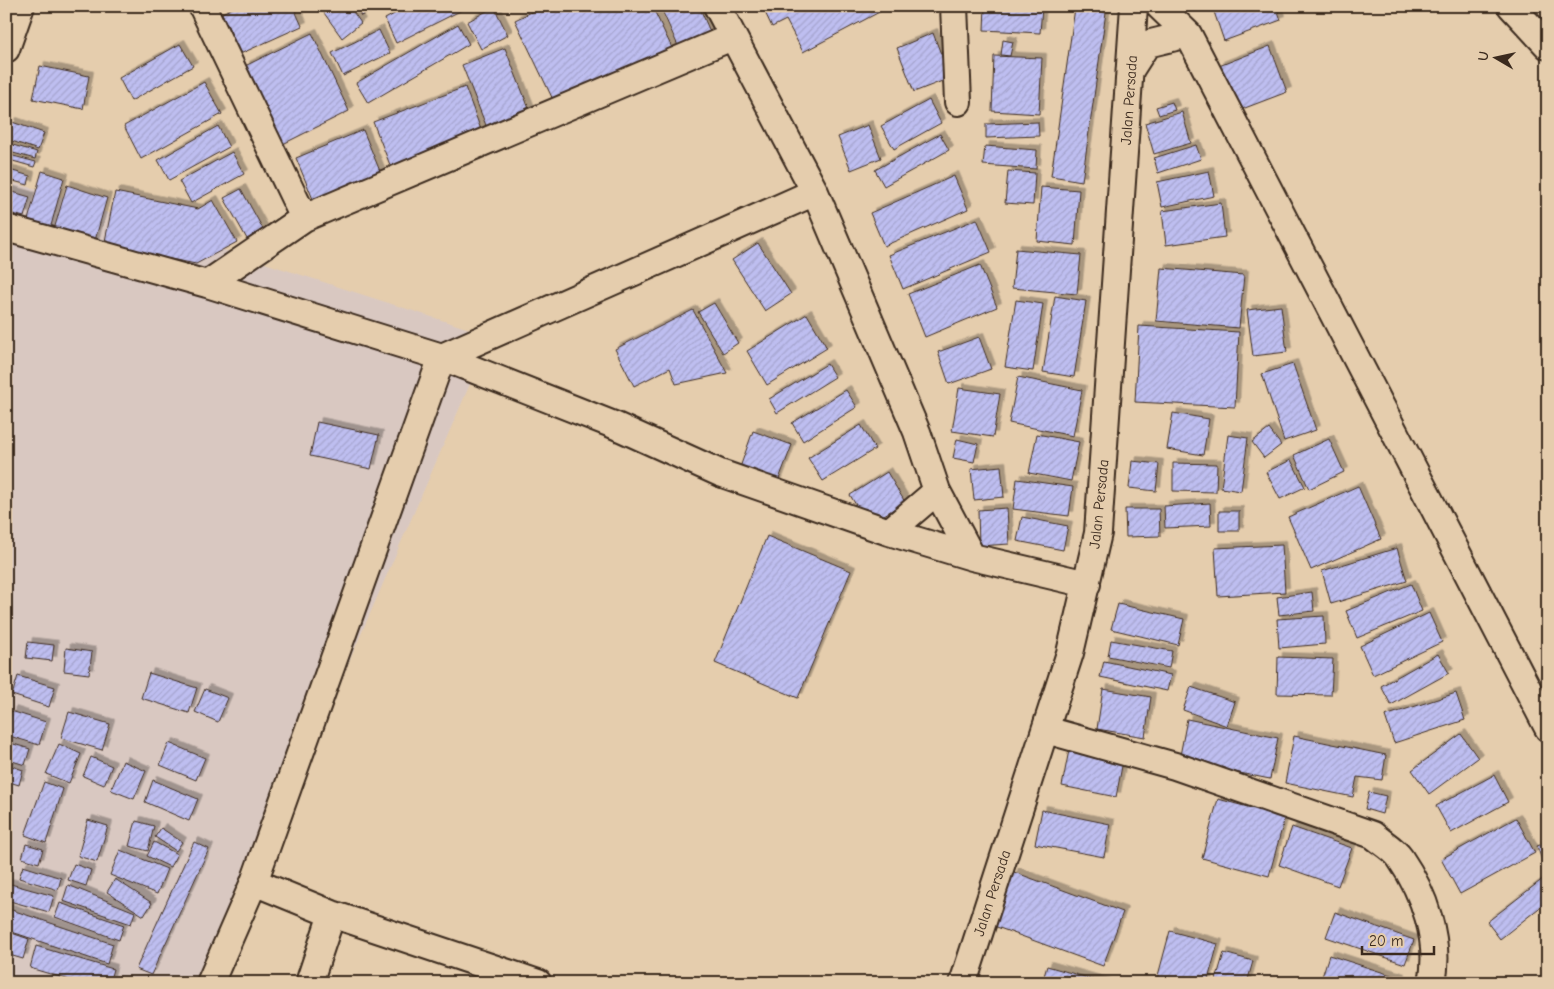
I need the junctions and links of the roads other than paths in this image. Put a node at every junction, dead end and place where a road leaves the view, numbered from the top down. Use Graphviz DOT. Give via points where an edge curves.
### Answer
graph roads {
  1 [pos="21,6"];
  2 [pos="202,6"];
  3 [pos="717,6"];
  4 [pos="954,6"];
  5 [pos="1134,6"];
  6 [pos="1159,6"];
  7 [pos="1511,6"];
  8 [pos="1188,34"];
  9 [pos="732,37"];
  10 [pos="1548,46"];
  11 [pos="6,49"];
  12 [pos="1131,69"];
  13 [pos="958,102"];
  14 [pos="815,192"];
  15 [pos="304,218"];
  16 [pos="6,228"];
  17 [pos="207,284"];
  18 [pos="442,357"];
  19 [pos="937,492"];
  20 [pos="889,532"];
  21 [pos="972,557"];
  22 [pos="1087,584"];
  23 [pos="1548,728"];
  24 [pos="1046,730"];
  25 [pos="254,882"];
  26 [pos="332,914"];
  27 [pos="210,983"];
  28 [pos="309,983"];
  29 [pos="538,983"];
  30 [pos="963,983"];
  31 [pos="1432,983"];
  1 -- 11 [label="street"];
  2 -- 15 [label="street"];
  3 -- 9 [label="street"];
  4 -- 13 [label="street"];
  5 -- 12 [label="street, Jalan Persada"];
  6 -- 8 [label="street"];
  7 -- 10 [label="street"];
  8 -- 12 [label="street" via="1147,44"];
  8 -- 23 [label="street"];
  9 -- 14 [label="street"];
  9 -- 15 [label="street"];
  12 -- 22 [label="street, Jalan Persada" via="1098,533"];
  14 -- 18 [label="street"];
  14 -- 19 [label="street" via="917,432"];
  15 -- 17 [label="street"];
  16 -- 17 [label="street"];
  17 -- 18 [label="street"];
  18 -- 20 [label="street" via="614,425 720,473"];
  18 -- 25 [label="street"];
  19 -- 20 [label="street"];
  19 -- 21 [label="street"];
  20 -- 21 [label="street"];
  21 -- 22 [label="street"];
  22 -- 24 [label="street, Jalan Persada"];
  24 -- 30 [label="street, Jalan Persada"];
  24 -- 31 [label="street" via="1175,766 1373,835 1399,856 1422,898 1433,939"];
  25 -- 26 [label="street"];
  25 -- 27 [label="street"];
  26 -- 28 [label="street"];
  26 -- 29 [label="street"];
}
